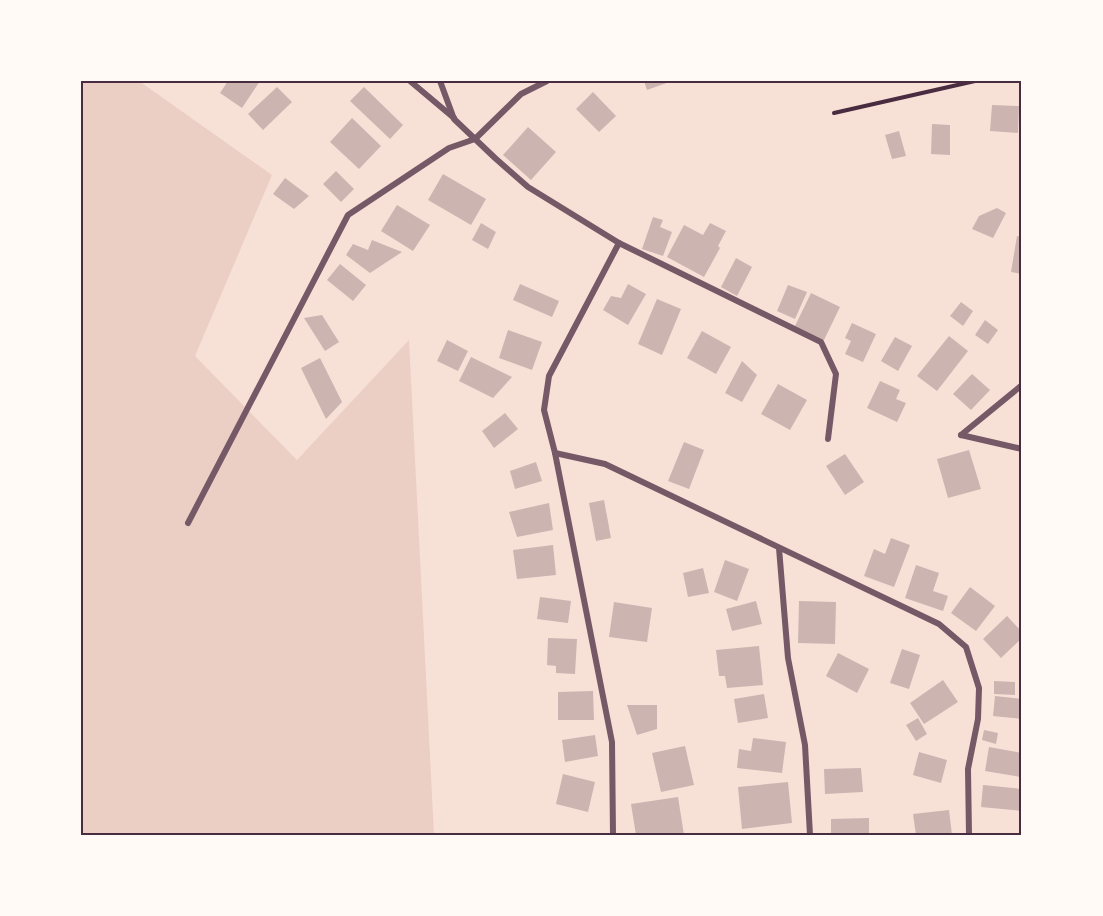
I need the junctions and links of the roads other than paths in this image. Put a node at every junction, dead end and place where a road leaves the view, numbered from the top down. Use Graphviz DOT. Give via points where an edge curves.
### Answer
graph roads {
  1 [pos="410,81"];
  2 [pos="440,81"];
  3 [pos="547,81"];
  4 [pos="454,119"];
  5 [pos="476,139"];
  6 [pos="619,243"];
  7 [pos="1022,385"];
  8 [pos="828,439"];
  9 [pos="1022,449"];
  10 [pos="555,453"];
  11 [pos="188,523"];
  12 [pos="779,548"];
  13 [pos="614,835"];
  14 [pos="810,835"];
  15 [pos="969,835"];
  1 -- 4 [label="street"];
  2 -- 4 [label="street"];
  3 -- 5 [label="street" via="521,94"];
  4 -- 5 [label="street"];
  5 -- 6 [label="street" via="528,187"];
  5 -- 11 [label="street" via="449,148 348,215"];
  6 -- 8 [label="street" via="821,342 836,374"];
  6 -- 10 [label="street" via="549,376 544,410"];
  7 -- 9 [label="street" via="961,435"];
  10 -- 12 [label="street" via="604,464"];
  10 -- 13 [label="street" via="612,742"];
  12 -- 14 [label="street" via="788,658 805,745"];
  12 -- 15 [label="street" via="939,624 966,647 979,688 978,719 968,769"];
}
